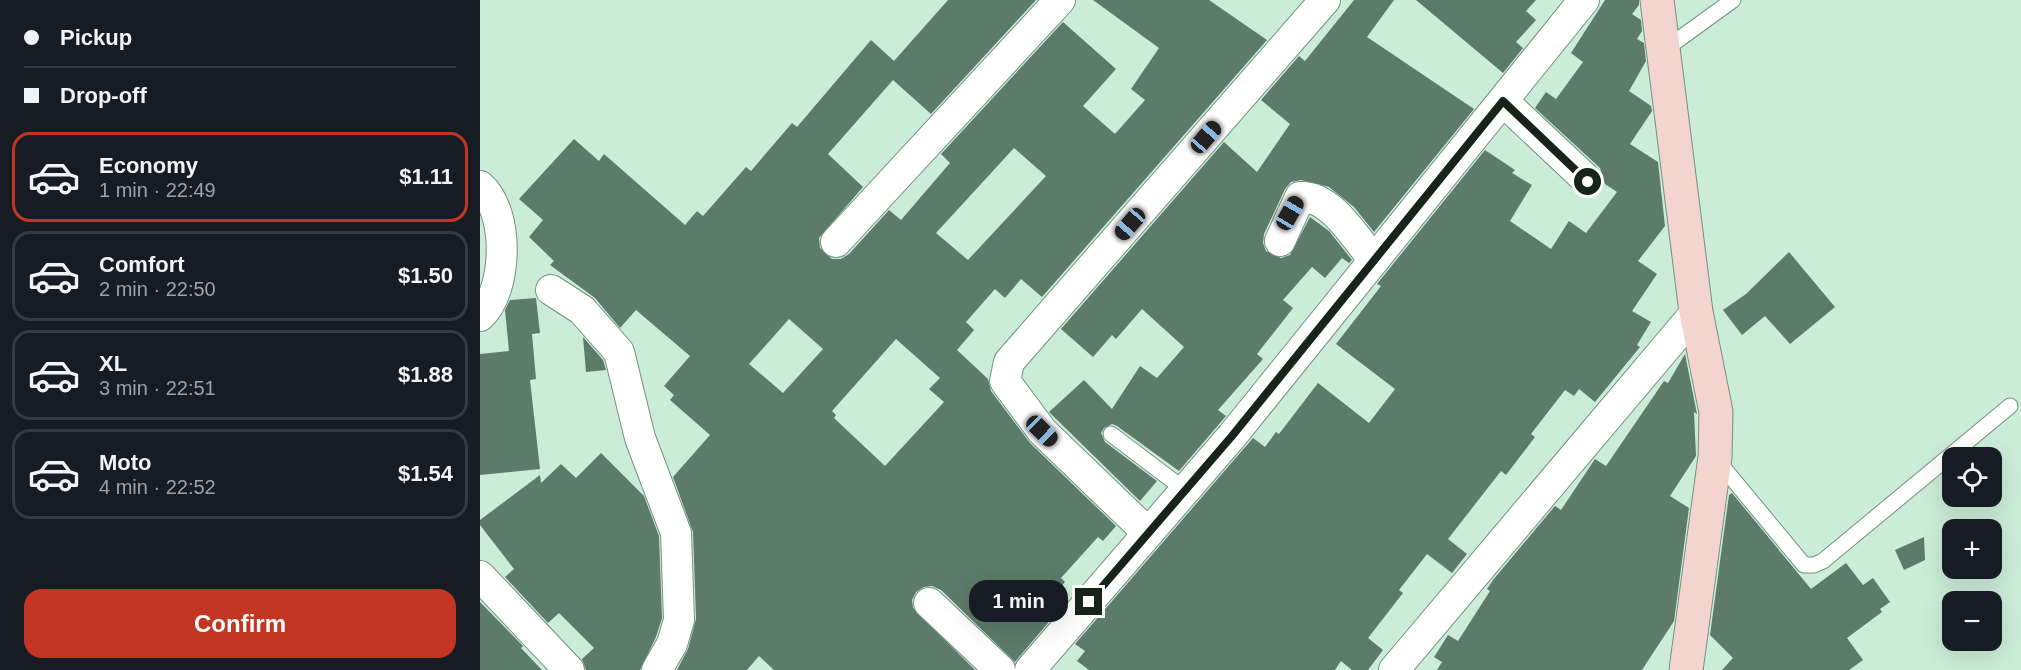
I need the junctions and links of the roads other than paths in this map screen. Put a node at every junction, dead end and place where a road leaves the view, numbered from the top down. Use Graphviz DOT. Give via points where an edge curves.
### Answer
graph roads {
  1 [pos="1060,0"];
  2 [pos="1325,0"];
  3 [pos="1584,0"];
  4 [pos="1657,0"];
  5 [pos="1733,0"];
  6 [pos="1664,50"];
  7 [pos="1503,101"];
  8 [pos="1588,182"];
  9 [pos="480,186"];
  10 [pos="1280,241"];
  11 [pos="836,242"];
  12 [pos="1374,260"];
  13 [pos="551,290"];
  14 [pos="1696,312"];
  15 [pos="480,316"];
  16 [pos="2010,406"];
  17 [pos="1111,434"];
  18 [pos="1715,457"];
  19 [pos="1185,490"];
  20 [pos="1148,534"];
  21 [pos="480,576"];
  22 [pos="929,603"];
  23 [pos="569,670"];
  24 [pos="657,670"];
  25 [pos="1000,670"];
  26 [pos="1030,670"];
  27 [pos="1394,670"];
  28 [pos="1686,670"];
  1 -- 11 [label="street"];
  2 -- 20 [label="street" via="1009,362 1005,381 1042,431"];
  3 -- 7 [label="street"];
  4 -- 6 [label="street"];
  5 -- 6 [label="lane"];
  6 -- 14 [label="street"];
  7 -- 8 [label="street"];
  7 -- 12 [label="street"];
  9 -- 15 [label="street" via="488,193 503,239 500,275"];
  10 -- 12 [label="street" via="1300,197 1310,196 1337,217"];
  12 -- 19 [label="street"];
  13 -- 24 [label="street" via="582,310 619,352 640,438 676,533 680,620"];
  14 -- 18 [label="street" via="1716,412"];
  14 -- 27 [label="street"];
  16 -- 18 [label="lane" via="1824,561 1814,565 1804,565"];
  17 -- 19 [label="lane"];
  18 -- 28 [label="street"];
  19 -- 20 [label="street"];
  20 -- 26 [label="street"];
  21 -- 23 [label="street"];
  22 -- 25 [label="street"];
}
